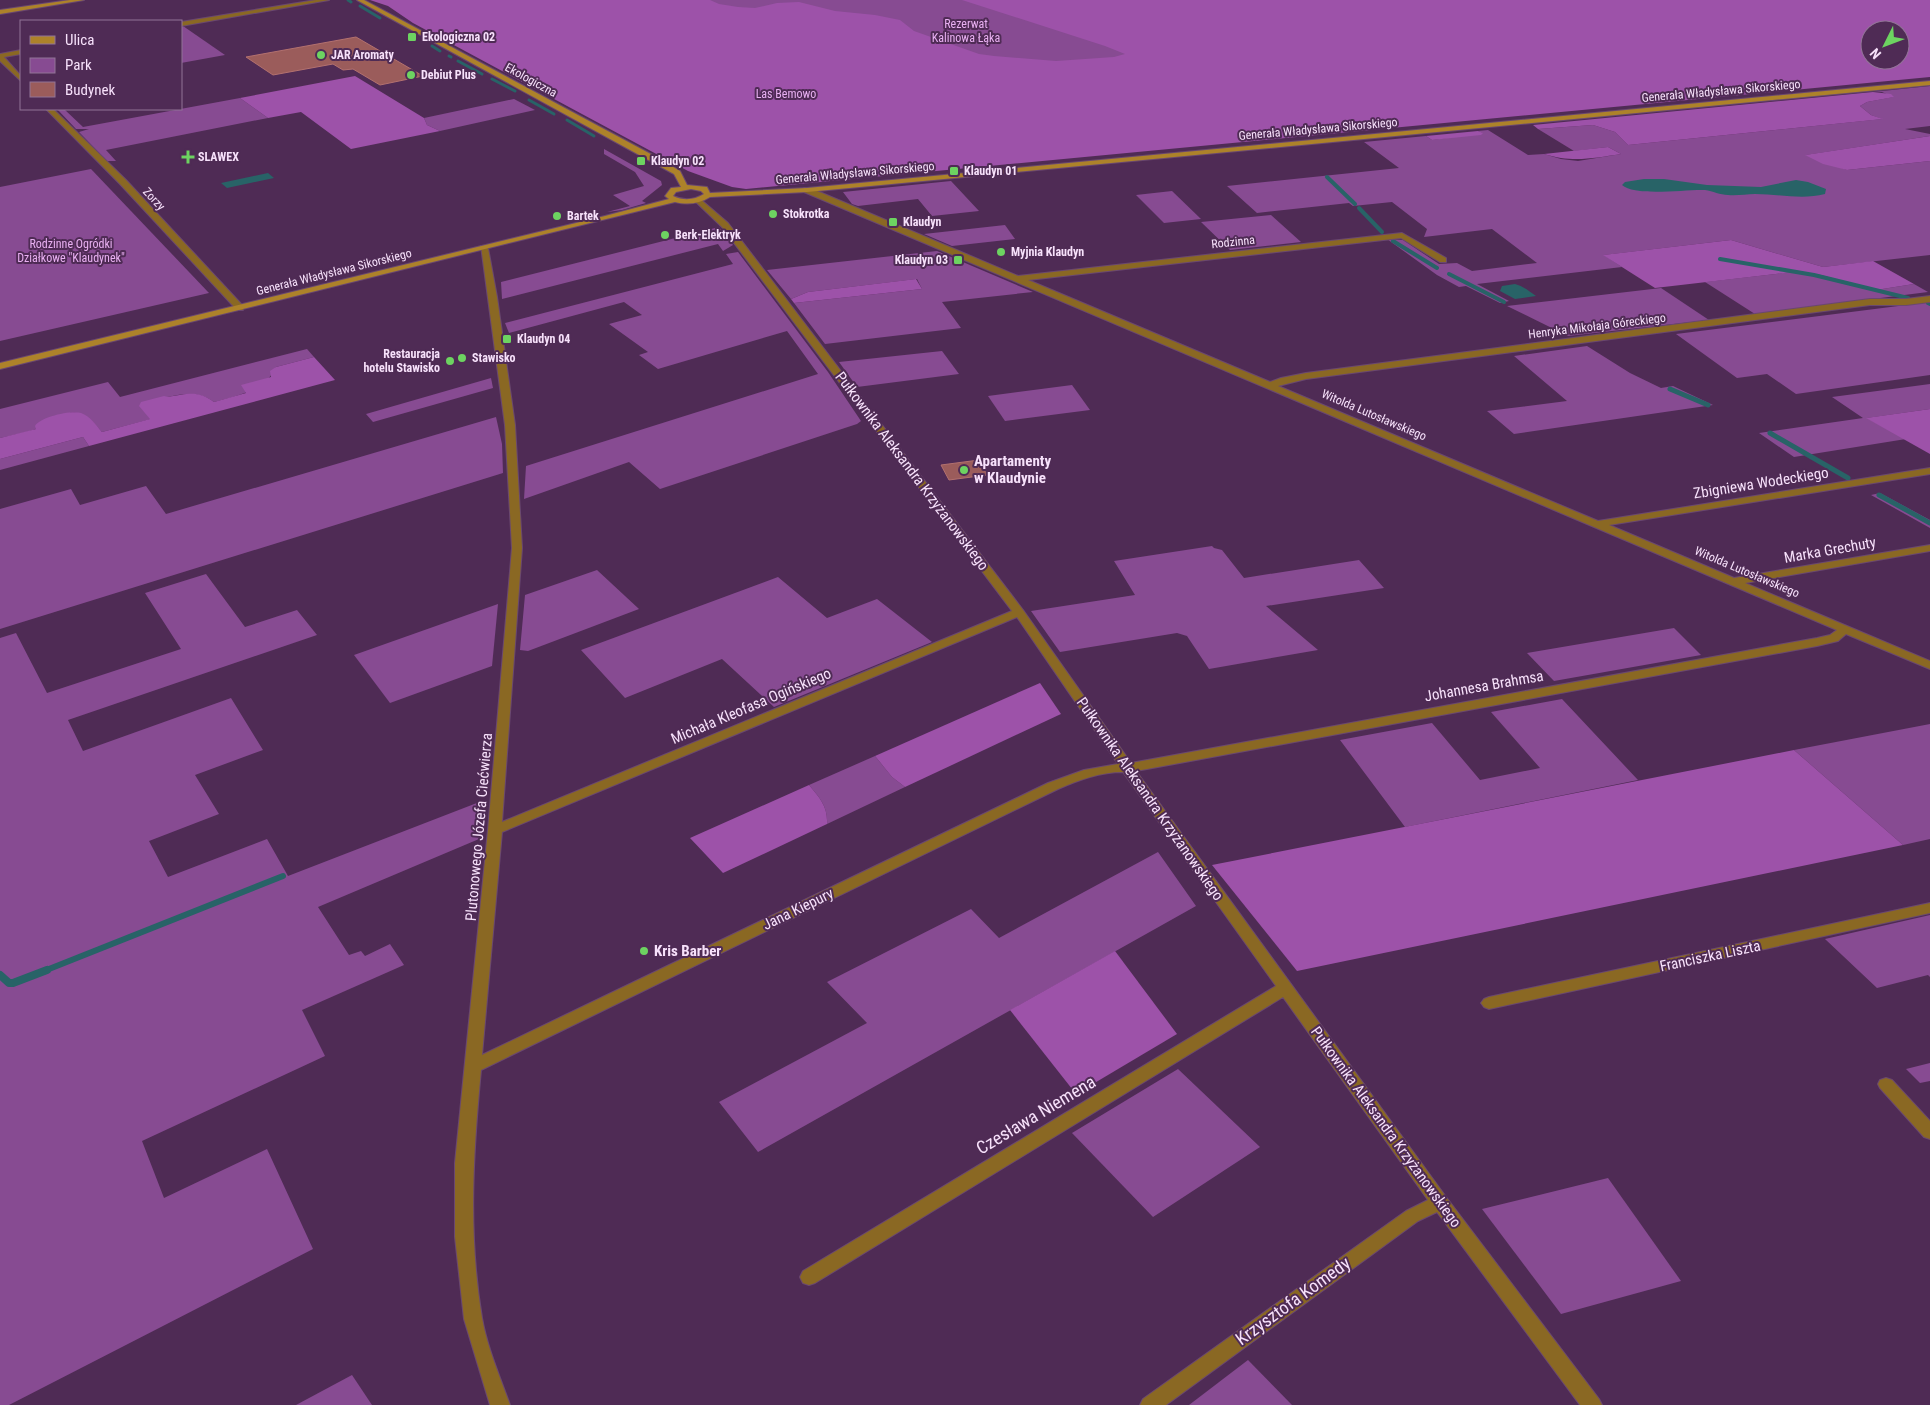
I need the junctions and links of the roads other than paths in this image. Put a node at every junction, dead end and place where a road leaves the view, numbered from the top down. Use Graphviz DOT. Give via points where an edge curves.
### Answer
graph roads {
  1 [pos="81,0"];
  2 [pos="326,0"];
  3 [pos="360,0"];
  4 [pos="0,13"];
  5 [pos="182,24"];
  6 [pos="20,52"];
  7 [pos="0,56"];
  8 [pos="20,79"];
  9 [pos="1930,83"];
  10 [pos="50,110"];
  11 [pos="685,188"];
  12 [pos="807,190"];
  13 [pos="704,197"];
  14 [pos="674,200"];
  15 [pos="484,248"];
  16 [pos="1443,260"];
  17 [pos="1018,279"];
  18 [pos="1930,299"];
  19 [pos="240,308"];
  20 [pos="0,366"];
  21 [pos="1269,386"];
  22 [pos="1930,471"];
  23 [pos="1597,524"];
  24 [pos="1930,548"];
  25 [pos="1735,582"];
  26 [pos="1019,612"];
  27 [pos="1845,629"];
  28 [pos="1930,665"];
  29 [pos="1127,768"];
  30 [pos="495,830"];
  31 [pos="1930,908"];
  32 [pos="1285,988"];
  33 [pos="1489,1003"];
  34 [pos="474,1066"];
  35 [pos="1886,1084"];
  36 [pos="1930,1132"];
  37 [pos="1440,1202"];
  38 [pos="809,1277"];
  39 [pos="500,1405"];
  40 [pos="1150,1405"];
  41 [pos="1592,1405"];
  1 -- 4 [label="main road"];
  2 -- 5 [label="street"];
  3 -- 11 [label="main road, Ekologiczna" via="655,160 676,173"];
  6 -- 7 [label="street"];
  7 -- 8 [label="street"];
  9 -- 12 [label="main road, Generała Władysława Sikorskiego"];
  10 -- 19 [label="street, Zorzy" via="123,182"];
  11 -- 13 [label="main road" via="704,189"];
  11 -- 14 [label="main road" via="671,192 669,196"];
  12 -- 13 [label="main road, Generała Władysława Sikorskiego"];
  12 -- 17 [label="street, Witolda Lutosławskiego"];
  13 -- 14 [label="main road, Generała Władysława Sikorskiego"];
  13 -- 26 [label="street, Pułkownika Aleksandra Krzyżanowskiego"];
  14 -- 15 [label="main road, Generała Władysława Sikorskiego"];
  15 -- 19 [label="main road, Generała Władysława Sikorskiego"];
  15 -- 30 [label="street, Plutonowego Józefa Ciećwierza" via="510,425 517,548"];
  16 -- 17 [label="street, Rodzinna" via="1402,235"];
  17 -- 21 [label="street, Witolda Lutosławskiego"];
  18 -- 21 [label="street, Henryka Mikołaja Góreckiego" via="1870,302 1306,376"];
  19 -- 20 [label="main road, Generała Władysława Sikorskiego"];
  21 -- 23 [label="street, Witolda Lutosławskiego"];
  22 -- 23 [label="street, Zbigniewa Wodeckiego"];
  23 -- 25 [label="street, Witolda Lutosławskiego"];
  24 -- 25 [label="street, Marka Grechuty"];
  25 -- 27 [label="street, Witolda Lutosławskiego"];
  26 -- 29 [label="street, Pułkownika Aleksandra Krzyżanowskiego"];
  26 -- 30 [label="street, Michała Kleofasa Ogińskiego"];
  27 -- 28 [label="street, Witolda Lutosławskiego"];
  27 -- 29 [label="street, Johannesa Brahmsa" via="1834,638 1817,642"];
  29 -- 32 [label="street, Pułkownika Aleksandra Krzyżanowskiego"];
  29 -- 34 [label="street, Jana Kiepury" via="1094,770 1053,786"];
  30 -- 34 [label="street, Plutonowego Józefa Ciećwierza"];
  31 -- 33 [label="street, Franciszka Liszta"];
  32 -- 37 [label="street, Pułkownika Aleksandra Krzyżanowskiego"];
  32 -- 38 [label="street, Czesława Niemena"];
  34 -- 39 [label="street, Plutonowego Józefa Ciećwierza" via="464,1163 464,1237 474,1319"];
  35 -- 36 [label="street"];
  37 -- 40 [label="street, Krzysztofa Komedy" via="1412,1216"];
  37 -- 41 [label="street, Pułkownika Aleksandra Krzyżanowskiego"];
}
